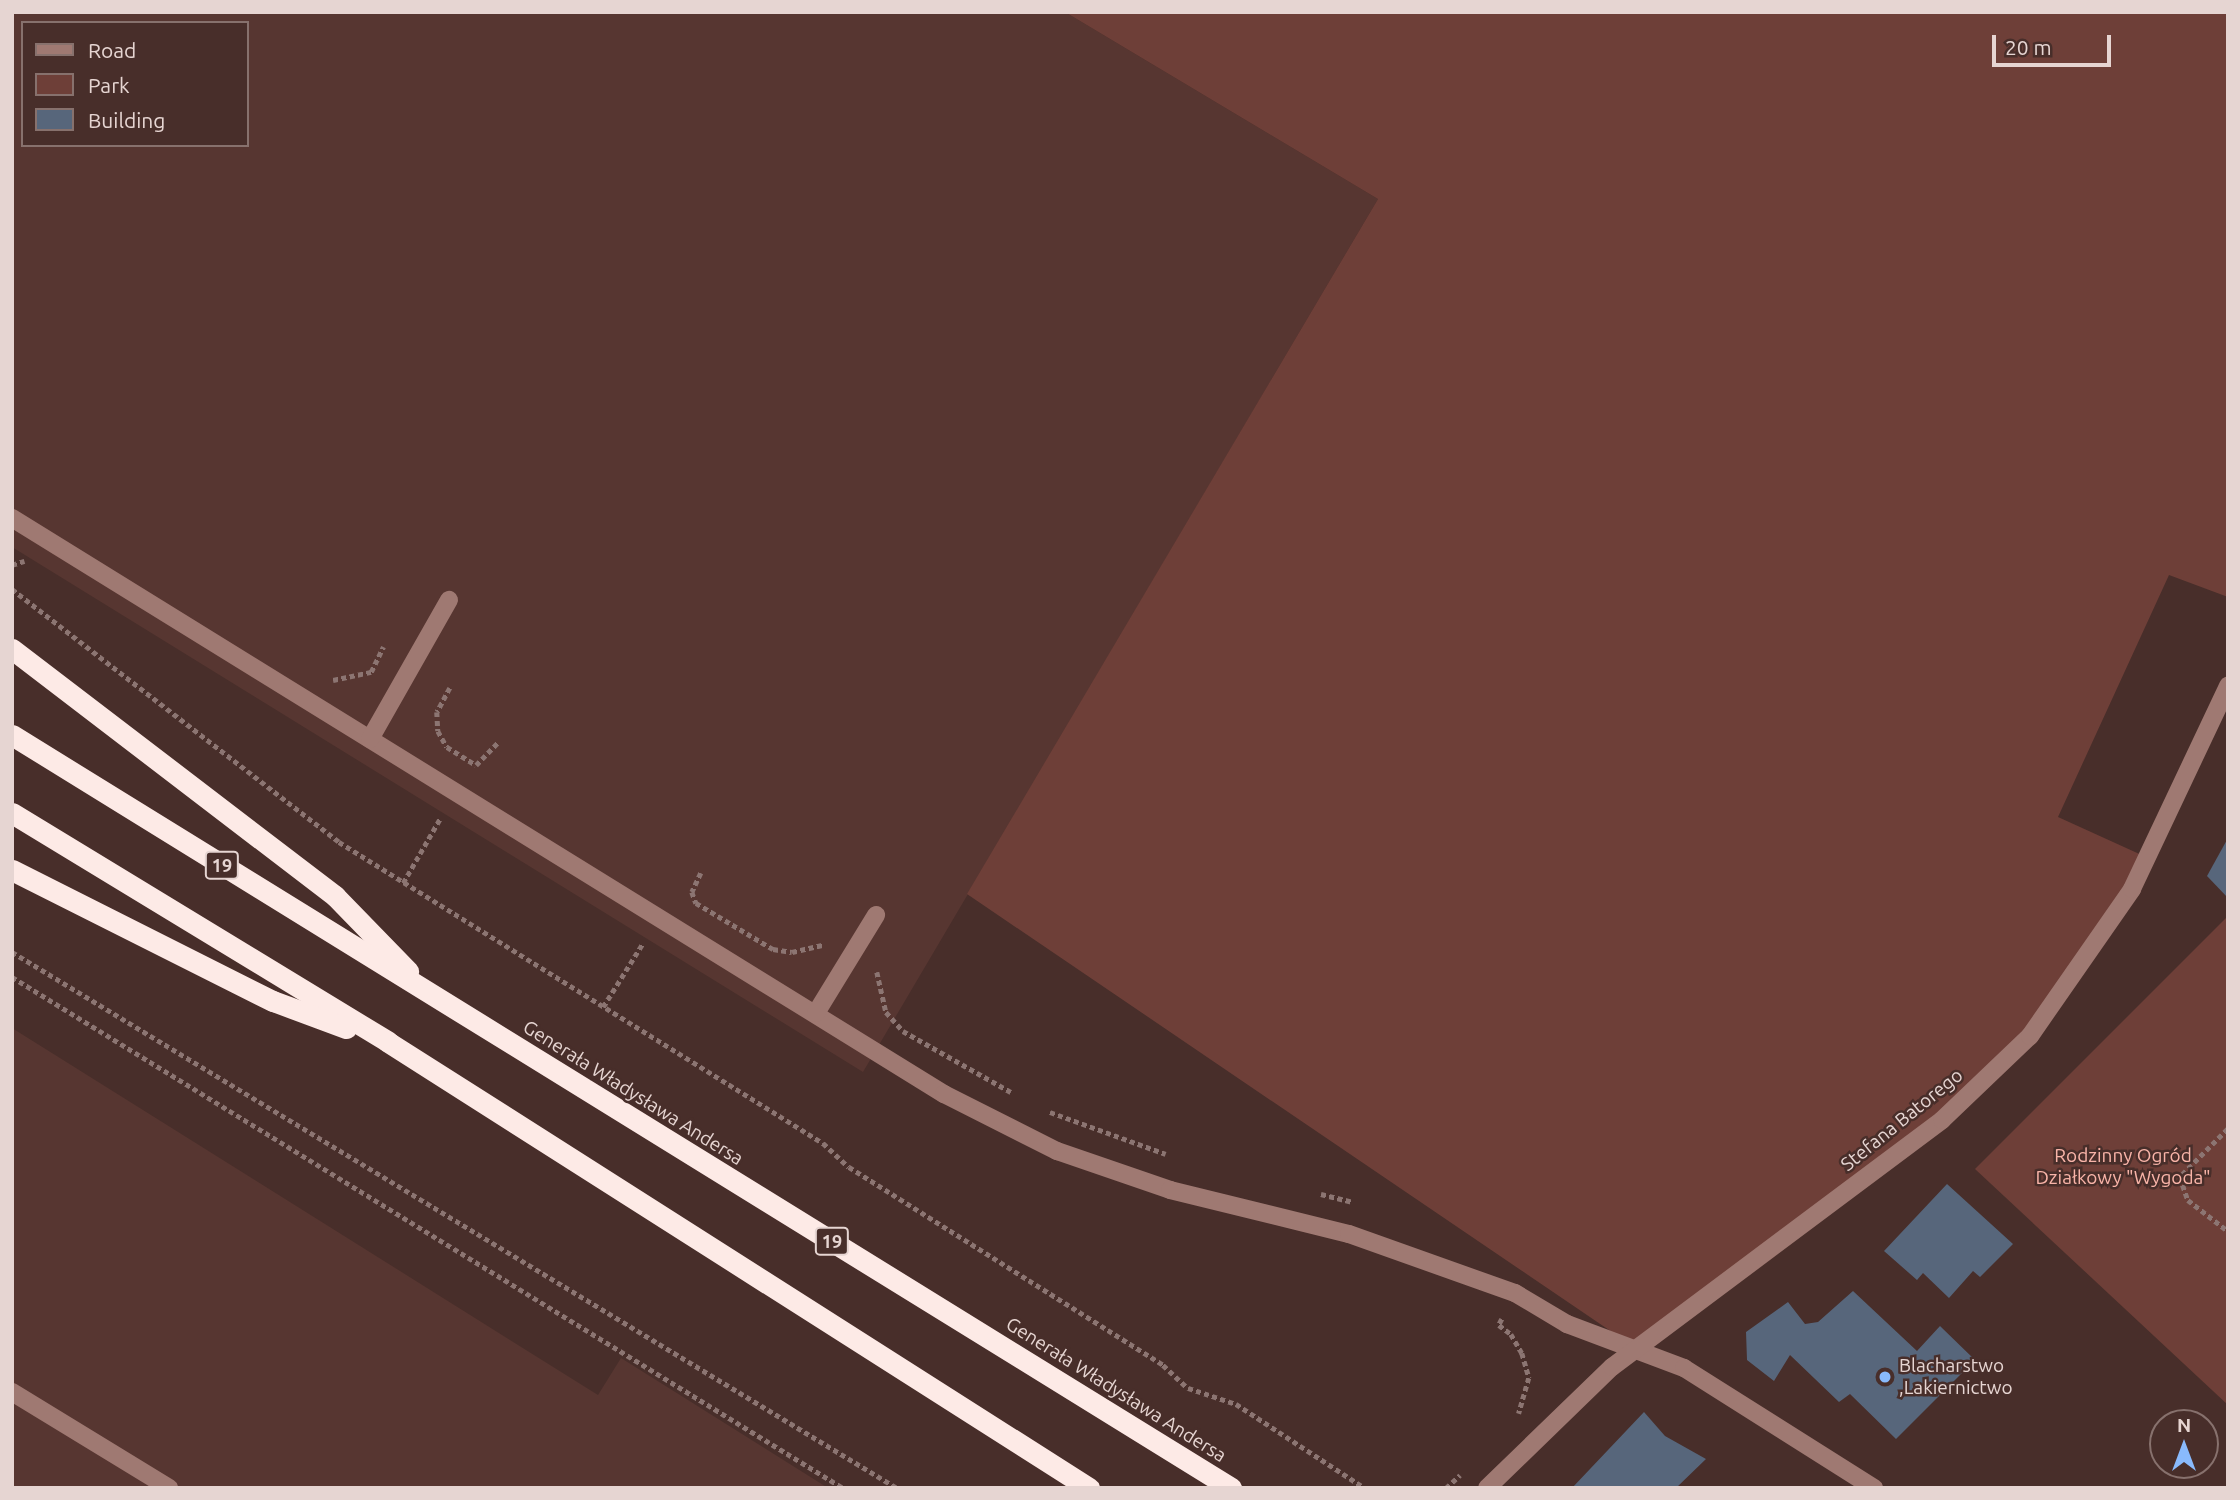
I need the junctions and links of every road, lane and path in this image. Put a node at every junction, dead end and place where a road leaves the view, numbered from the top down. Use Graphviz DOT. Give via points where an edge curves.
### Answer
graph roads {
  1 [pos="12,518"];
  2 [pos="12,589"];
  3 [pos="449,600"];
  4 [pos="383,647"];
  5 [pos="12,649"];
  6 [pos="325,675"];
  7 [pos="2228,686"];
  8 [pos="450,688"];
  9 [pos="12,735"];
  10 [pos="370,739"];
  11 [pos="499,741"];
  12 [pos="455,790"];
  13 [pos="12,813"];
  14 [pos="12,870"];
  15 [pos="701,873"];
  16 [pos="403,883"];
  17 [pos="876,915"];
  18 [pos="659,918"];
  19 [pos="833,940"];
  20 [pos="12,952"];
  21 [pos="877,960"];
  22 [pos="12,977"];
  23 [pos="431,995"];
  24 [pos="603,1007"];
  25 [pos="816,1013"];
  26 [pos="388,1042"];
  27 [pos="1017,1095"];
  28 [pos="1040,1108"];
  29 [pos="2228,1129"];
  30 [pos="1175,1158"];
  31 [pos="1311,1191"];
  32 [pos="1359,1204"];
  33 [pos="2228,1231"];
  34 [pos="1515,1293"];
  35 [pos="1637,1349"];
  36 [pos="12,1392"];
  37 [pos="1514,1423"];
  38 [pos="1465,1469"];
  39 [pos="169,1488"];
  40 [pos="843,1488"];
  41 [pos="897,1488"];
  42 [pos="1090,1488"];
  43 [pos="1231,1488"];
  44 [pos="1365,1488"];
  45 [pos="1446,1488"];
  46 [pos="1487,1488"];
  47 [pos="1874,1488"];
  1 -- 10 [label="street"];
  2 -- 16 [label="path" via="339,842"];
  3 -- 10 [label="street"];
  4 -- 6 [label="path" via="371,672 336,682"];
  5 -- 23 [label="highway" via="335,896"];
  7 -- 35 [label="street, Stefana Batorego" via="2132,889 2030,1036 1942,1120"];
  8 -- 11 [label="path" via="437,712 438,732 447,747 476,765"];
  9 -- 23 [label="highway, Generała Władysława Andersa / 19"];
  10 -- 12 [label="street"];
  12 -- 16 [label="path"];
  12 -- 18 [label="street"];
  13 -- 26 [label="highway"];
  14 -- 26 [label="highway" via="273,1001"];
  15 -- 19 [label="path" via="692,892 696,903 773,949 792,953"];
  16 -- 24 [label="path"];
  17 -- 25 [label="street"];
  18 -- 24 [label="path"];
  18 -- 25 [label="street"];
  20 -- 41 [label="path"];
  21 -- 27 [label="path" via="886,1012 903,1031"];
  22 -- 40 [label="path"];
  23 -- 43 [label="highway, Generała Władysława Andersa / 19"];
  24 -- 44 [label="path" via="823,1143 849,1167 1163,1365 1188,1388 1236,1404"];
  25 -- 34 [label="street" via="944,1094 1058,1151 1170,1190 1349,1234"];
  26 -- 42 [label="highway"];
  28 -- 30 [label="path"];
  29 -- 33 [label="path" via="2180,1177 2188,1200"];
  31 -- 32 [label="path"];
  34 -- 35 [label="street" via="1567,1324"];
  34 -- 37 [label="path" via="1499,1325 1511,1334 1529,1378"];
  35 -- 46 [label="street, Stefana Batorego" via="1612,1367"];
  35 -- 47 [label="street" via="1684,1368"];
  36 -- 39 [label="street"];
  38 -- 45 [label="path"];
}
